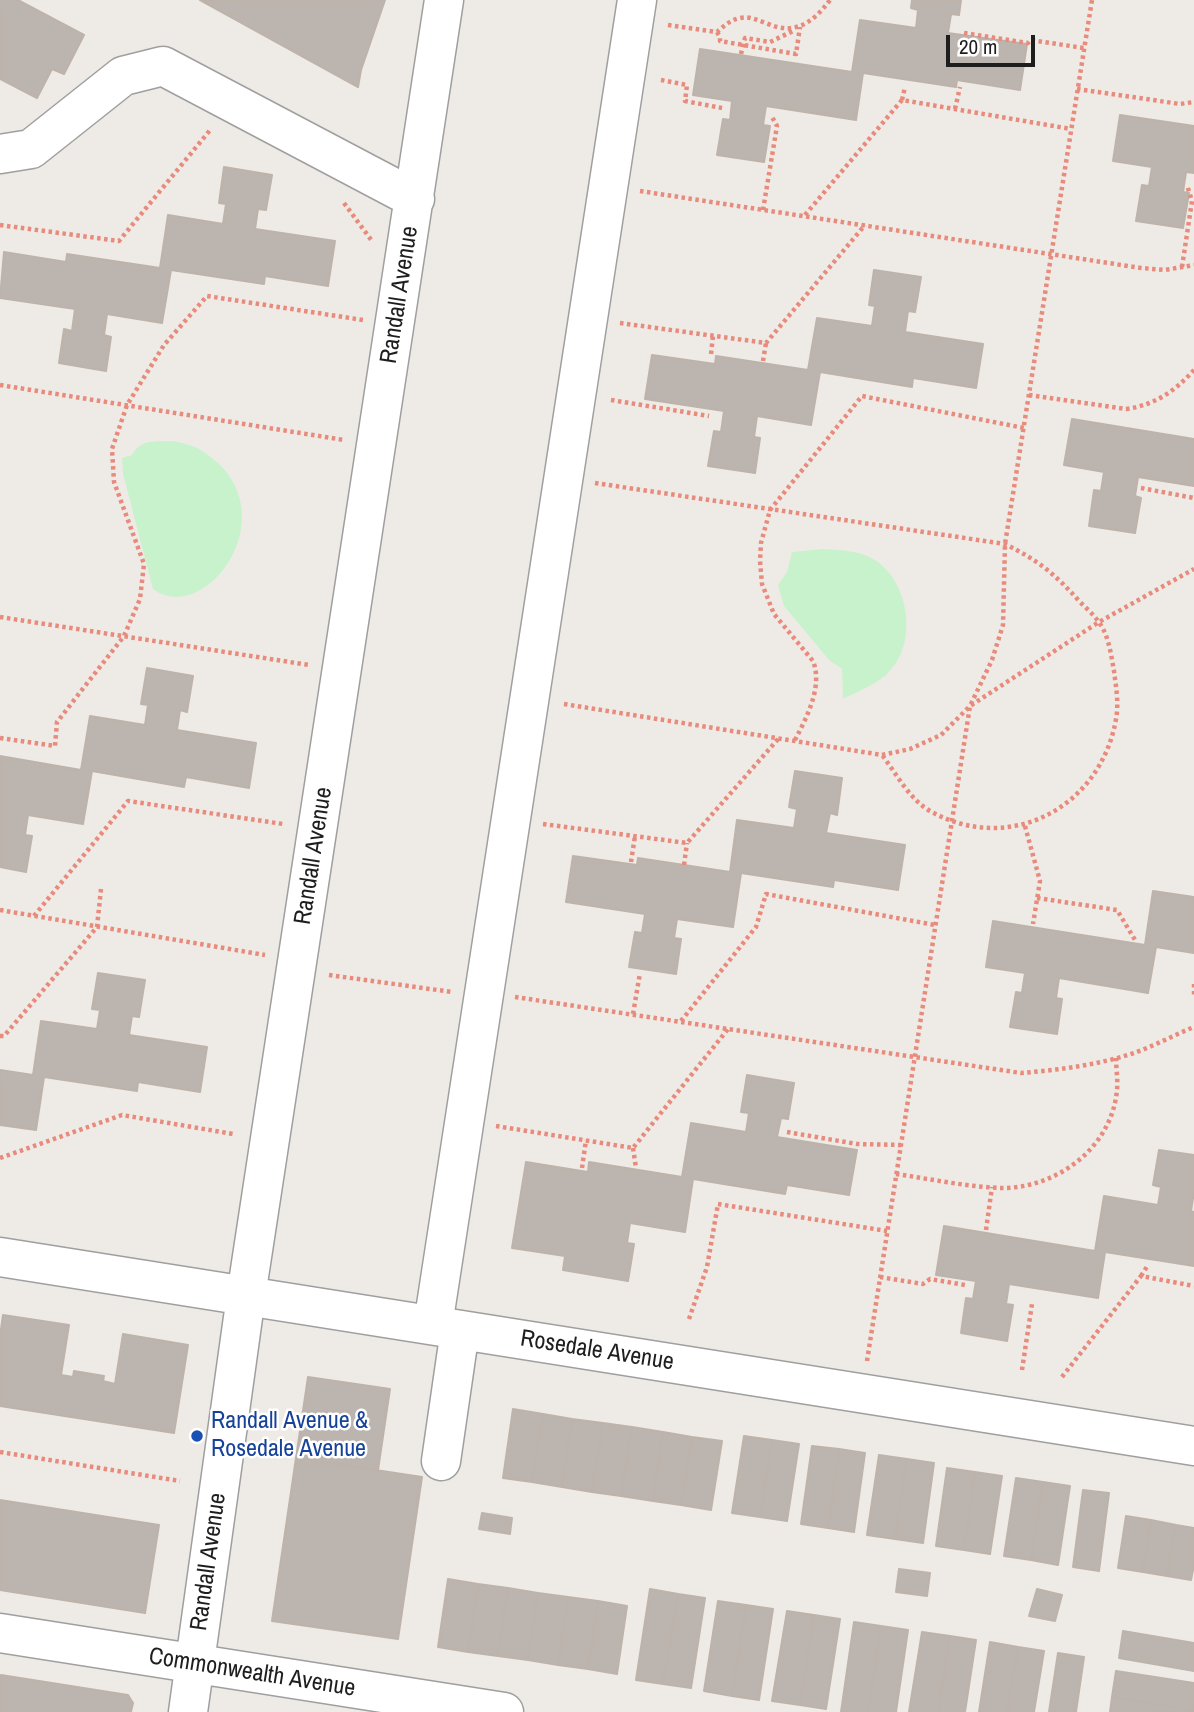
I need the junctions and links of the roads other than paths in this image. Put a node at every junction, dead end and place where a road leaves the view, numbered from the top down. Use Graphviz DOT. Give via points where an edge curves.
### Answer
graph roads {
  1 [pos="444,0"];
  2 [pos="637,0"];
  3 [pos="0,154"];
  4 [pos="415,199"];
  5 [pos="0,1257"];
  6 [pos="246,1296"];
  7 [pos="446,1327"];
  8 [pos="1194,1446"];
  9 [pos="441,1461"];
  10 [pos="0,1633"];
  11 [pos="196,1663"];
  12 [pos="188,1712"];
  13 [pos="504,1712"];
  1 -- 4 [label="street, Randall Avenue"];
  2 -- 7 [label="street" via="510,819 471,992"];
  3 -- 4 [label="street" via="31,149 123,76 163,66"];
  4 -- 6 [label="street, Randall Avenue"];
  5 -- 6 [label="street, Rosedale Avenue"];
  6 -- 7 [label="street, Rosedale Avenue"];
  6 -- 11 [label="street, Randall Avenue"];
  7 -- 8 [label="street, Rosedale Avenue"];
  7 -- 9 [label="street"];
  10 -- 11 [label="street, Commonwealth Avenue"];
  11 -- 12 [label="street, Randall Avenue"];
  11 -- 13 [label="street, Commonwealth Avenue"];
}
